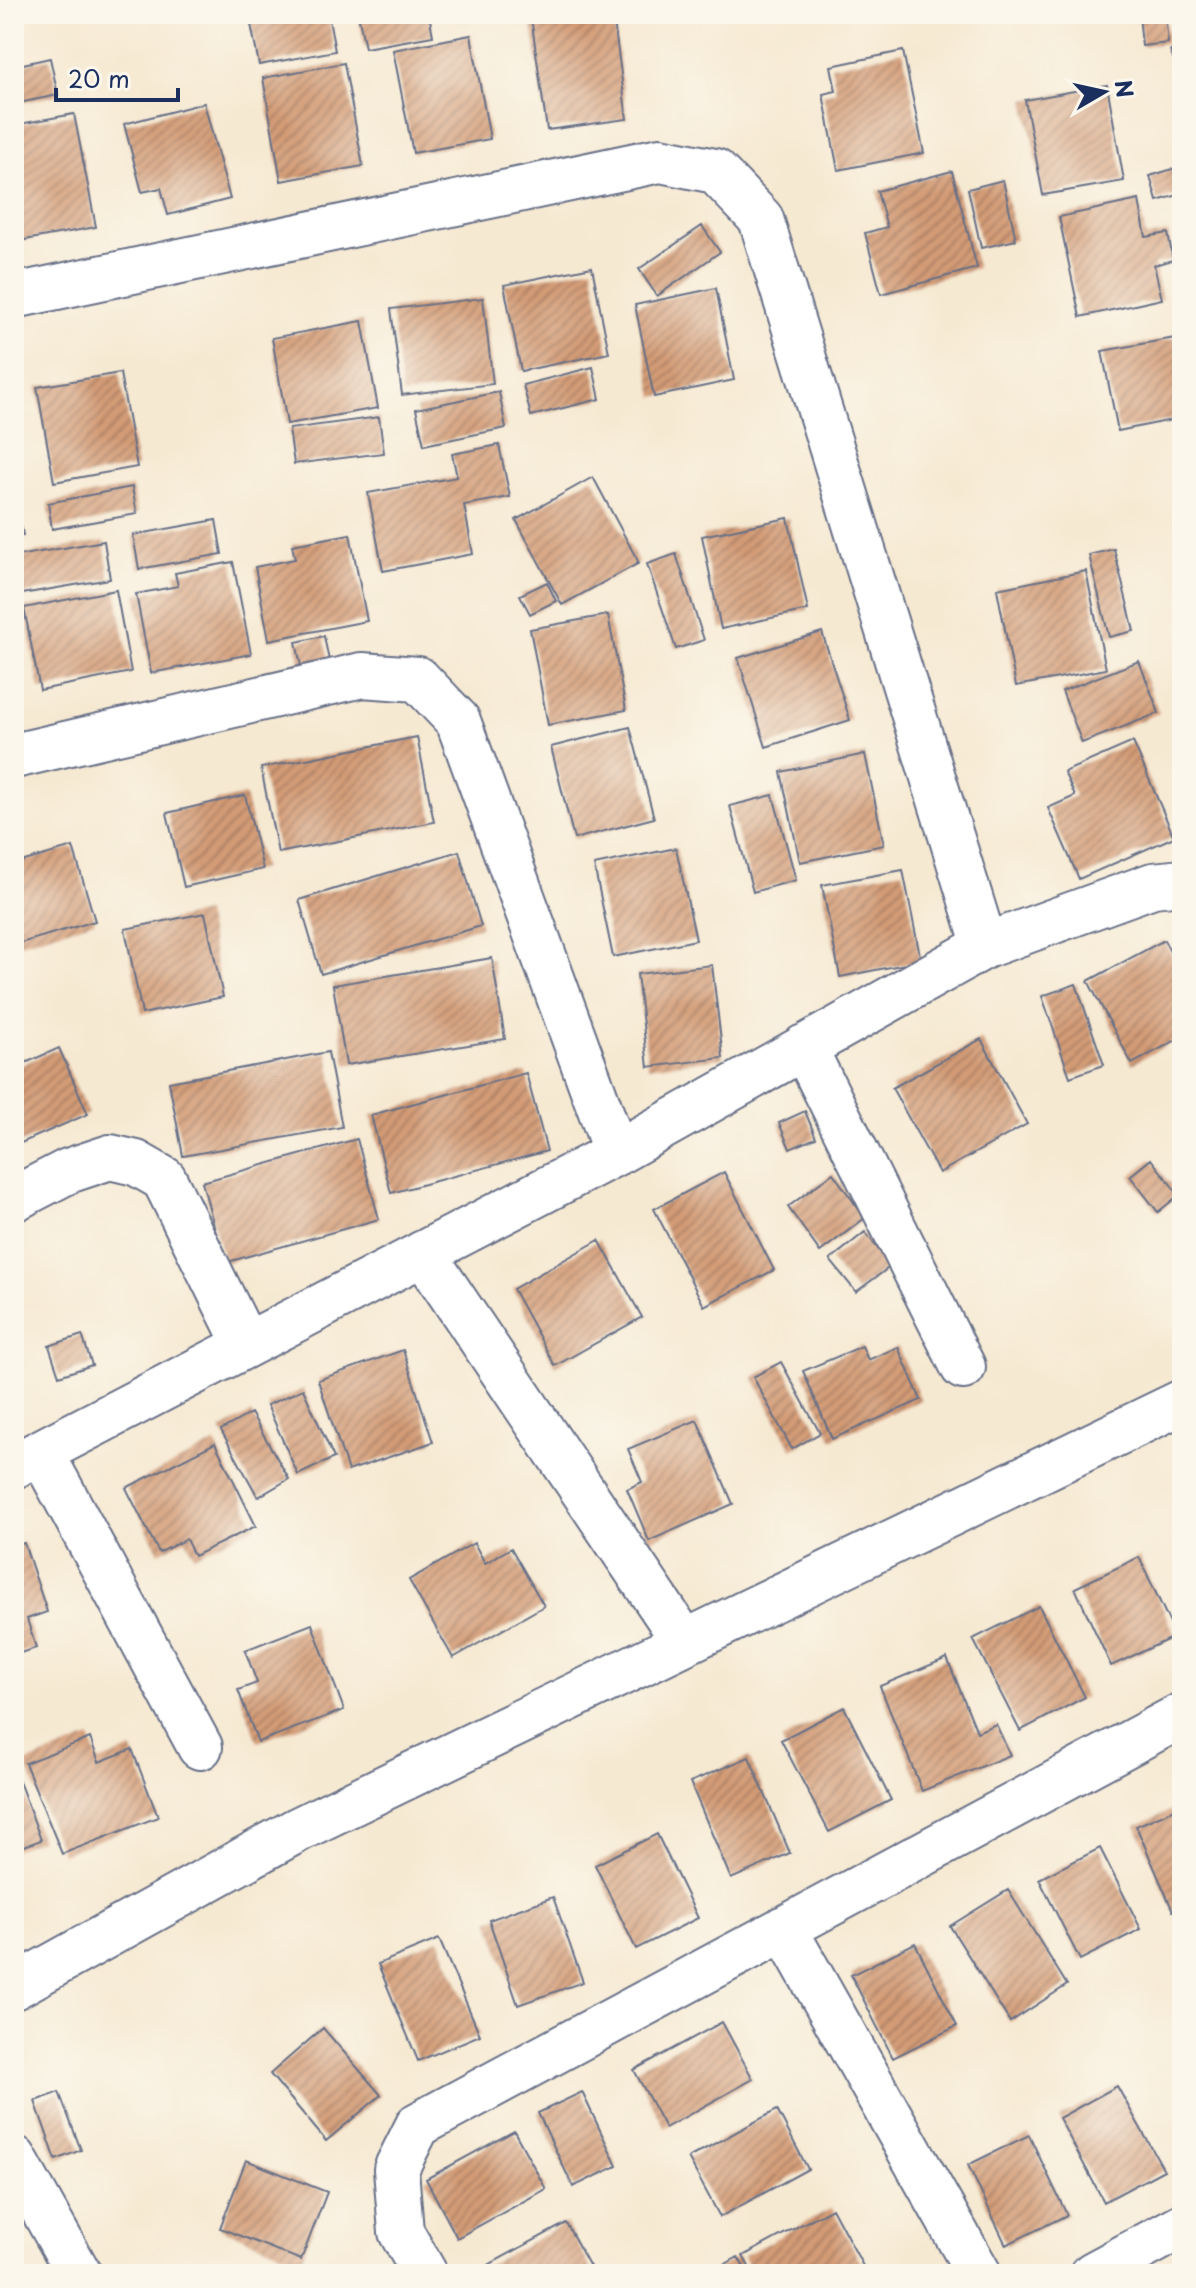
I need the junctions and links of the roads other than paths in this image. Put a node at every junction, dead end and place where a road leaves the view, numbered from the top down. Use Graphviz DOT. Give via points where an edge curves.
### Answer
graph roads {
  1 [pos="14,296"];
  2 [pos="14,756"];
  3 [pos="1182,882"];
  4 [pos="985,946"];
  5 [pos="804,1047"];
  6 [pos="616,1153"];
  7 [pos="14,1199"];
  8 [pos="423,1253"];
  9 [pos="246,1345"];
  10 [pos="963,1367"];
  11 [pos="1182,1402"];
  12 [pos="27,1459"];
  13 [pos="684,1641"];
  14 [pos="1182,1715"];
  15 [pos="200,1747"];
  16 [pos="784,1928"];
  17 [pos="14,1987"];
  18 [pos="14,2158"];
  19 [pos="1182,2226"];
  20 [pos="79,2274"];
  21 [pos="425,2274"];
  22 [pos="979,2274"];
  23 [pos="1093,2274"];
  1 -- 4 [label="street" via="660,160 715,171 761,219"];
  2 -- 6 [label="street" via="362,675 418,679 458,721"];
  3 -- 4 [label="street" via="1153,885"];
  4 -- 5 [label="street"];
  5 -- 6 [label="street"];
  5 -- 10 [label="street"];
  6 -- 8 [label="street"];
  7 -- 9 [label="street" via="68,1171 110,1157 136,1163 164,1179"];
  8 -- 9 [label="street"];
  8 -- 13 [label="street"];
  9 -- 12 [label="street"];
  11 -- 13 [label="street"];
  12 -- 15 [label="street"];
  13 -- 17 [label="street" via="299,1829"];
  14 -- 16 [label="street"];
  16 -- 21 [label="street" via="418,2125 396,2169 401,2232"];
  16 -- 22 [label="street"];
  18 -- 20 [label="street"];
  19 -- 23 [label="street"];
}
